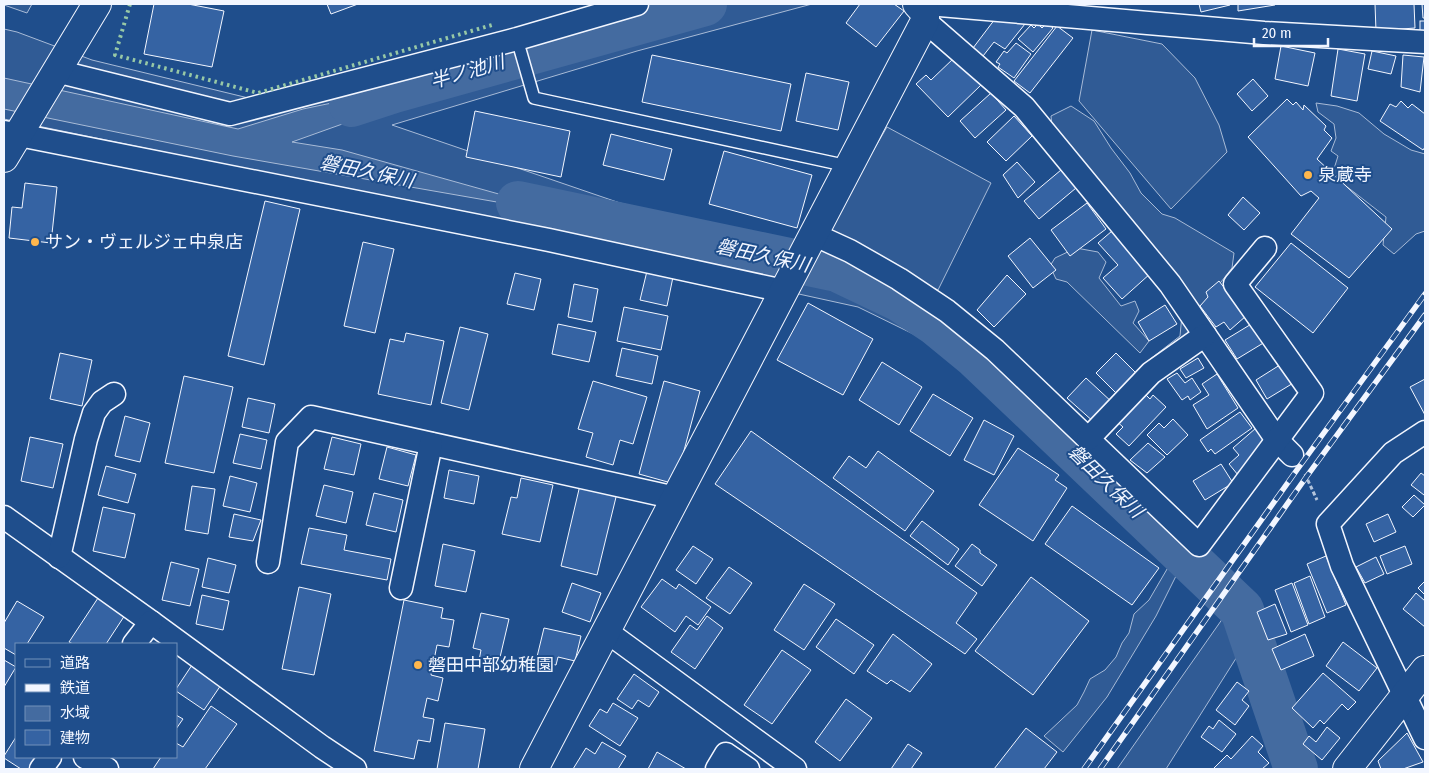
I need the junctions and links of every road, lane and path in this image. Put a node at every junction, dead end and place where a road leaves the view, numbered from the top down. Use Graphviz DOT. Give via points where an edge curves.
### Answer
graph roads {
  1 [pos="97,4"];
  2 [pos="637,4"];
  3 [pos="923,10"];
  4 [pos="517,39"];
  5 [pos="1425,42"];
  6 [pos="55,74"];
  7 [pos="11,139"];
  8 [pos="848,166"];
  9 [pos="810,240"];
  10 [pos="1265,248"];
  11 [pos="786,287"];
  12 [pos="1205,335"];
  13 [pos="114,394"];
  14 [pos="1425,432"];
  15 [pos="1088,439"];
  16 [pos="431,444"];
  17 [pos="1285,448"];
  18 [pos="676,498"];
  19 [pos="4,517"];
  20 [pos="1328,524"];
  21 [pos="59,557"];
  22 [pos="268,562"];
  23 [pos="401,588"];
  24 [pos="151,622"];
  25 [pos="606,631"];
  26 [pos="135,643"];
  27 [pos="1425,670"];
  28 [pos="1404,697"];
  29 [pos="1425,738"];
  30 [pos="49,758"];
  31 [pos="87,758"];
  32 [pos="41,769"];
  33 [pos="107,769"];
  34 [pos="356,769"];
  35 [pos="534,769"];
  36 [pos="717,769"];
  37 [pos="748,769"];
  38 [pos="795,769"];
  39 [pos="1347,769"];
  1 -- 6 [label="street"];
  2 -- 4 [label="street"];
  3 -- 5 [label="street"];
  3 -- 8 [label="street"];
  3 -- 12 [label="street" via="1024,107 1170,284"];
  4 -- 6 [label="street" via="230,114"];
  4 -- 8 [label="lane" via="534,98"];
  6 -- 7 [label="street"];
  7 -- 11 [label="street"];
  8 -- 9 [label="street"];
  9 -- 11 [label="street"];
  9 -- 15 [label="street" via="850,251 946,311 995,350"];
  10 -- 17 [label="street" via="1235,284 1312,392"];
  11 -- 18 [label="street"];
  12 -- 15 [label="street" via="1152,373"];
  12 -- 17 [label="street"];
  13 -- 21 [label="street" via="94,413"];
  14 -- 20 [label="street" via="1392,454"];
  15 -- 17 [label="street" via="1199,544"];
  16 -- 18 [label="street"];
  16 -- 22 [label="street" via="311,417 287,442"];
  16 -- 23 [label="street"];
  17 -- 20 [label="path" via="1307,476"];
  18 -- 25 [label="street"];
  19 -- 21 [label="street"];
  20 -- 28 [label="street" via="1342,566"];
  21 -- 24 [label="street"];
  24 -- 26 [label="street"];
  24 -- 34 [label="street" via="322,748"];
  25 -- 35 [label="street"];
  25 -- 38 [label="street"];
  27 -- 28 [label="street"];
  28 -- 29 [label="street"];
  28 -- 39 [label="street"];
  30 -- 32 [label="street"];
  31 -- 33 [label="street"];
  36 -- 37 [label="street" via="726,754"];
}
